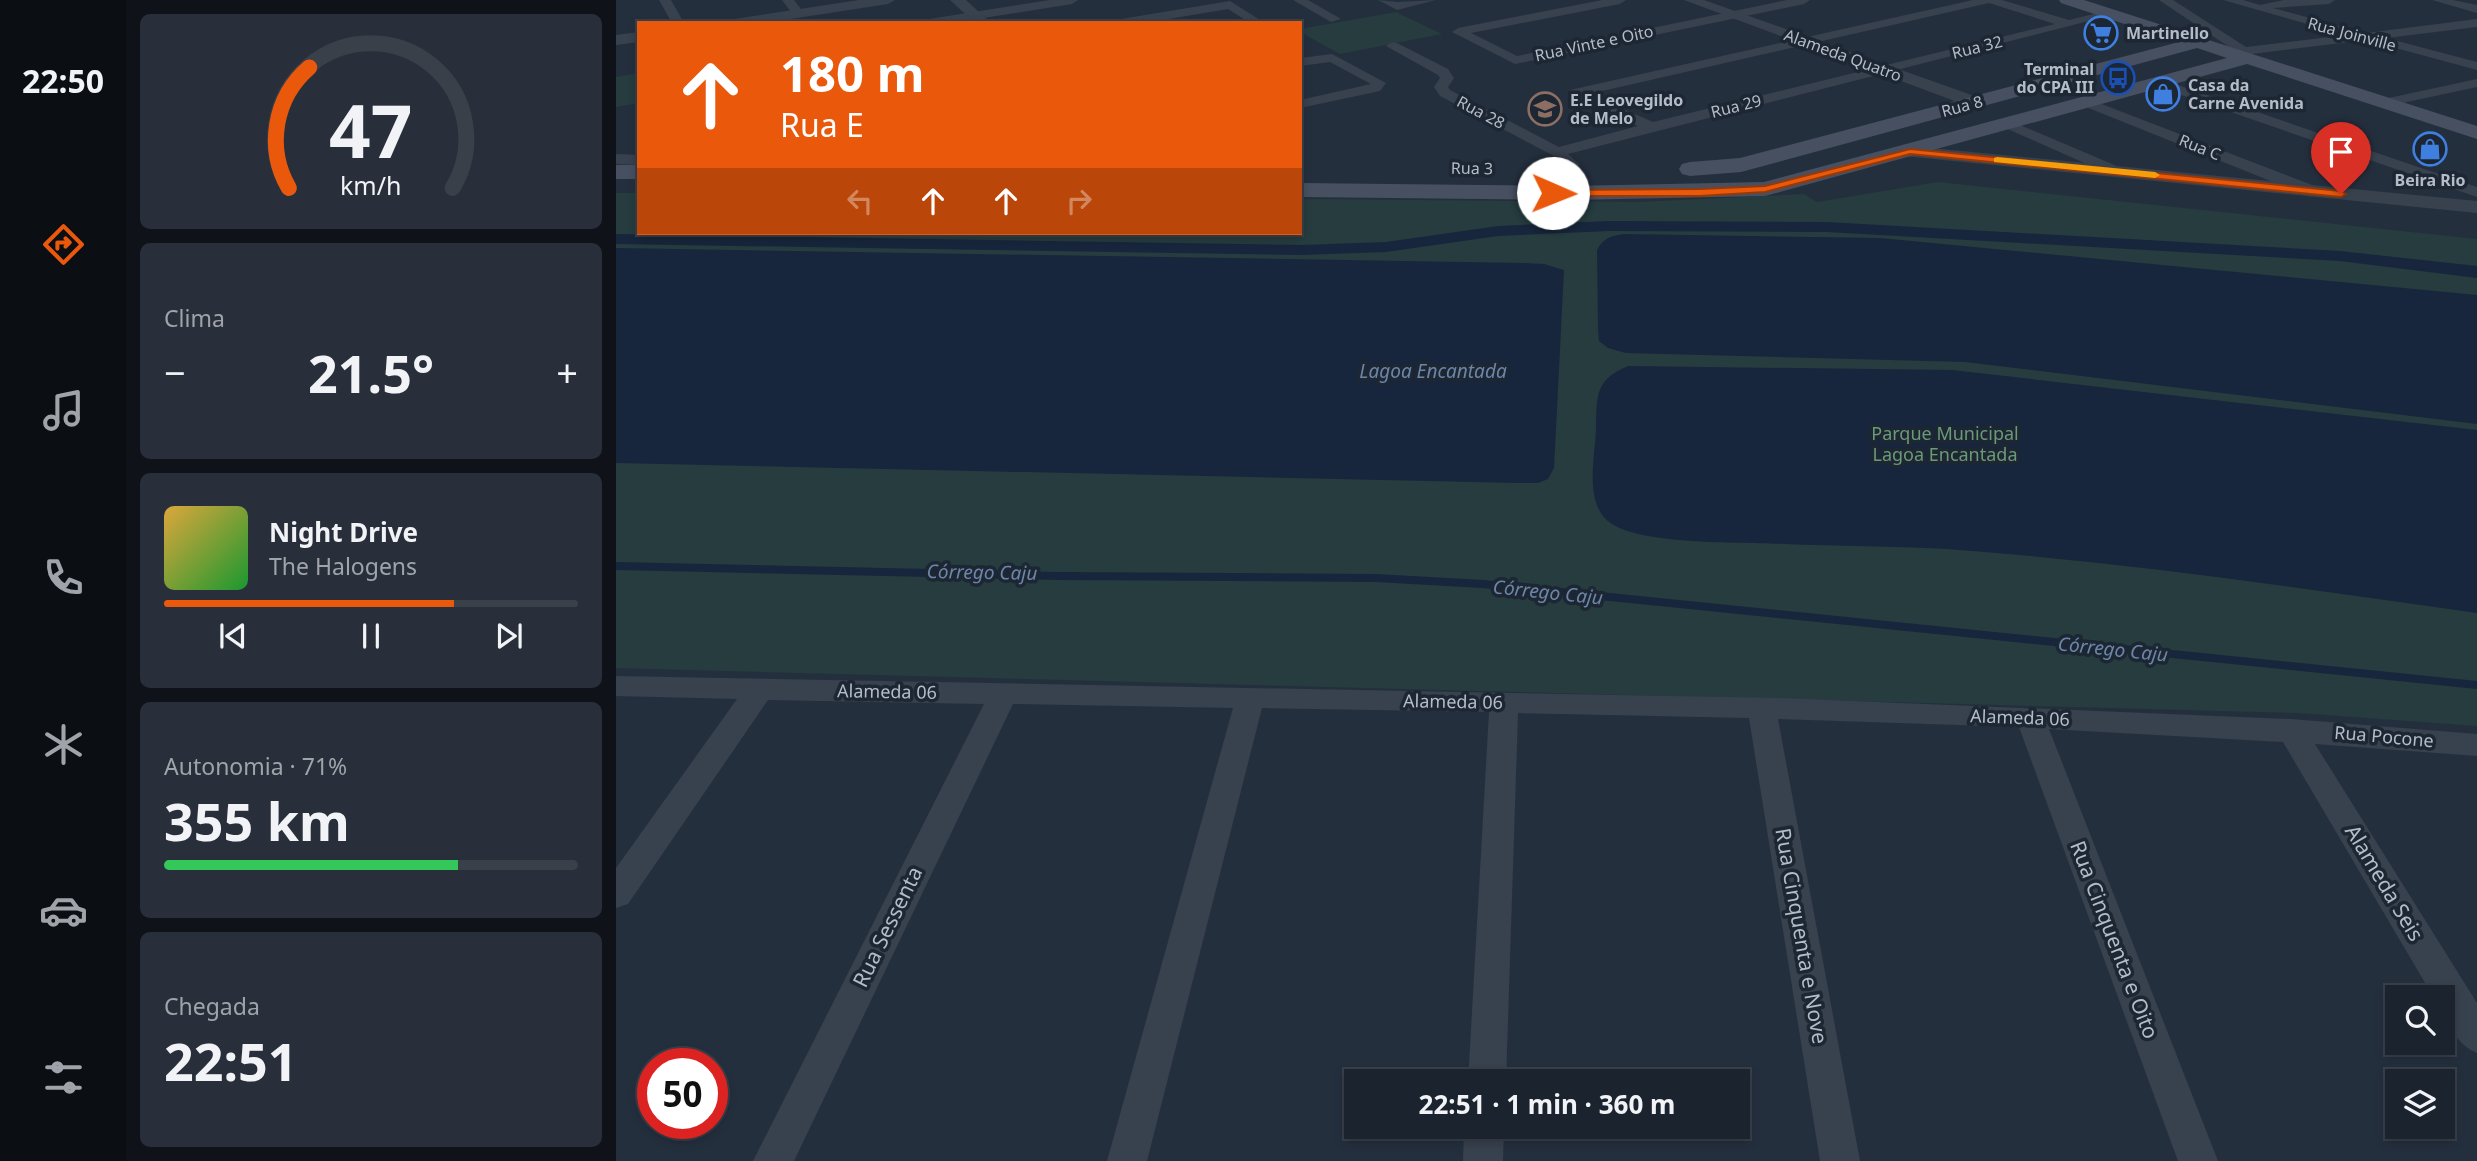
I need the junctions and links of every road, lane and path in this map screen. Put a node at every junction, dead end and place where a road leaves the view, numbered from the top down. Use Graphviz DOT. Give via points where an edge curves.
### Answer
graph roads {
  1 [pos="665,0"];
  2 [pos="788,0"];
  3 [pos="888,0"];
  4 [pos="957,0"];
  5 [pos="1072,0"];
  6 [pos="1299,0"];
  7 [pos="1384,0"];
  8 [pos="1430,0"];
  9 [pos="1620,0"];
  10 [pos="1691,0"];
  11 [pos="1804,0"];
  12 [pos="1989,0"];
  13 [pos="2067,0"];
  14 [pos="2165,0"];
  15 [pos="2229,0"];
  16 [pos="2329,0"];
  17 [pos="2438,0"];
  18 [pos="2250,6"];
  19 [pos="2477,9"];
  20 [pos="798,13"];
  21 [pos="2110,14"];
  22 [pos="1732,15"];
  23 [pos="979,19"];
  24 [pos="1335,19"];
  25 [pos="677,21"];
  26 [pos="747,21"];
  27 [pos="954,21"];
  28 [pos="1133,21"];
  29 [pos="1256,21"];
  30 [pos="2477,23"];
  31 [pos="2069,24"];
  32 [pos="637,37"];
  33 [pos="2362,38"];
  34 [pos="616,40"];
  35 [pos="1803,41"];
  36 [pos="2196,43"];
  37 [pos="1392,46"];
  38 [pos="2239,54"];
  39 [pos="1419,60"];
  40 [pos="1302,62"];
  41 [pos="2477,66"];
  42 [pos="1884,70"];
  43 [pos="1359,71"];
  44 [pos="2158,82"];
  45 [pos="2477,83"];
  46 [pos="2086,102"];
  47 [pos="1974,103"];
  48 [pos="2384,103"];
  49 [pos="1302,104"];
  50 [pos="2008,115"];
  51 [pos="1652,127"];
  52 [pos="2477,133"];
  53 [pos="1910,152"];
  54 [pos="616,159"];
  55 [pos="637,160"];
  56 [pos="1551,160"];
  57 [pos="1598,169"];
  58 [pos="1662,169"];
  59 [pos="2113,170"];
  60 [pos="616,172"];
  61 [pos="637,173"];
  62 [pos="1302,179"];
  63 [pos="1572,181"];
  64 [pos="616,183"];
  65 [pos="637,183"];
  66 [pos="1302,190"];
  67 [pos="2314,192"];
  68 [pos="2477,192"];
  69 [pos="2477,207"];
  70 [pos="616,686"];
  71 [pos="759,690"];
  72 [pos="1004,693"];
  73 [pos="1250,698"];
  74 [pos="1504,703"];
  75 [pos="1762,710"];
  76 [pos="2030,718"];
  77 [pos="2291,730"];
  78 [pos="2477,745"];
  79 [pos="616,894"];
  80 [pos="2477,1036"];
  81 [pos="1488,1069"];
  82 [pos="1484,1139"];
  83 [pos="772,1161"];
  84 [pos="1127,1161"];
  85 [pos="1483,1161"];
  86 [pos="1840,1161"];
  87 [pos="2198,1161"];
  1 -- 25 [label="street"];
  2 -- 20 [label="street"];
  3 -- 20 [label="street"];
  4 -- 23 [label="street"];
  5 -- 23 [label="street"];
  6 -- 24 [label="street"];
  7 -- 8 [label="street" via="1397,6"];
  9 -- 22 [label="street, Rua Vinte e Oito" via="1458,32 1515,60"];
  10 -- 22 [label="street, Alameda Quatro"];
  11 -- 22 [label="street"];
  12 -- 31 [label="street"];
  12 -- 35 [label="street"];
  13 -- 21 [label="main road"];
  14 -- 38 [label="street"];
  15 -- 18 [label="street, Rua Joinville"];
  16 -- 18 [label="street"];
  17 -- 19 [label="street"];
  18 -- 33 [label="street, Rua Joinville"];
  20 -- 26 [label="street"];
  21 -- 31 [label="street, Rua 32"];
  21 -- 36 [label="main road"];
  22 -- 35 [label="street, Alameda Quatro"];
  23 -- 27 [label="street"];
  28 -- 29 [label="street" via="1230,5"];
  30 -- 33 [label="street"];
  31 -- 42 [label="street, Rua 32"];
  32 -- 34 [label="street"];
  33 -- 38 [label="street"];
  33 -- 41 [label="street, Rua Joinville"];
  35 -- 42 [label="street, Alameda Quatro"];
  35 -- 51 [label="street" via="1575,93"];
  36 -- 38 [label="main road"];
  36 -- 47 [label="main road, Rua 8"];
  37 -- 39 [label="street, Rua 28"];
  38 -- 44 [label="main road"];
  38 -- 48 [label="main road"];
  39 -- 43 [label="street"];
  39 -- 56 [label="street, Rua 28" via="1445,75 1441,87 1445,93"];
  40 -- 43 [label="street" via="1332,58"];
  42 -- 47 [label="street, Alameda Quatro"];
  42 -- 51 [label="street, Rua 29"];
  43 -- 49 [label="street" via="1378,86"];
  44 -- 46 [label="main road"];
  44 -- 68 [label="street"];
  45 -- 48 [label="street"];
  46 -- 50 [label="main road"];
  46 -- 67 [label="street, Rua C"];
  47 -- 50 [label="main road, Alameda Quatro"];
  47 -- 58 [label="main road, Rua 8" via="1728,168"];
  48 -- 52 [label="main road"];
  50 -- 53 [label="main road"];
  50 -- 59 [label="street"];
  50 -- 63 [label="main road" via="1748,180"];
  51 -- 56 [label="street"];
  53 -- 59 [label="street"];
  53 -- 63 [label="main road" via="1765,189"];
  54 -- 55 [label="street"];
  56 -- 63 [label="main road"];
  57 -- 63 [label="main road"];
  59 -- 67 [label="street"];
  60 -- 61 [label="main road"];
  62 -- 63 [label="main road"];
  63 -- 66 [label="main road"];
  64 -- 65 [label="main road"];
  67 -- 69 [label="street"];
  70 -- 71 [label="street, Alameda 06"];
  71 -- 72 [label="street, Alameda 06"];
  71 -- 79 [label="street"];
  72 -- 73 [label="street, Alameda 06"];
  72 -- 83 [label="street, Rua Sessenta"];
  73 -- 74 [label="street, Alameda 06"];
  73 -- 84 [label="street"];
  74 -- 75 [label="street, Alameda 06"];
  74 -- 81 [label="street"];
  75 -- 76 [label="street, Alameda 06"];
  75 -- 86 [label="street, Rua Cinquenta e Nove"];
  76 -- 77 [label="street, Alameda 06"];
  76 -- 87 [label="street, Rua Cinquenta e Oito"];
  77 -- 78 [label="street, Rua Pocone"];
  77 -- 80 [label="street, Alameda Seis"];
  82 -- 85 [label="street"];
}
